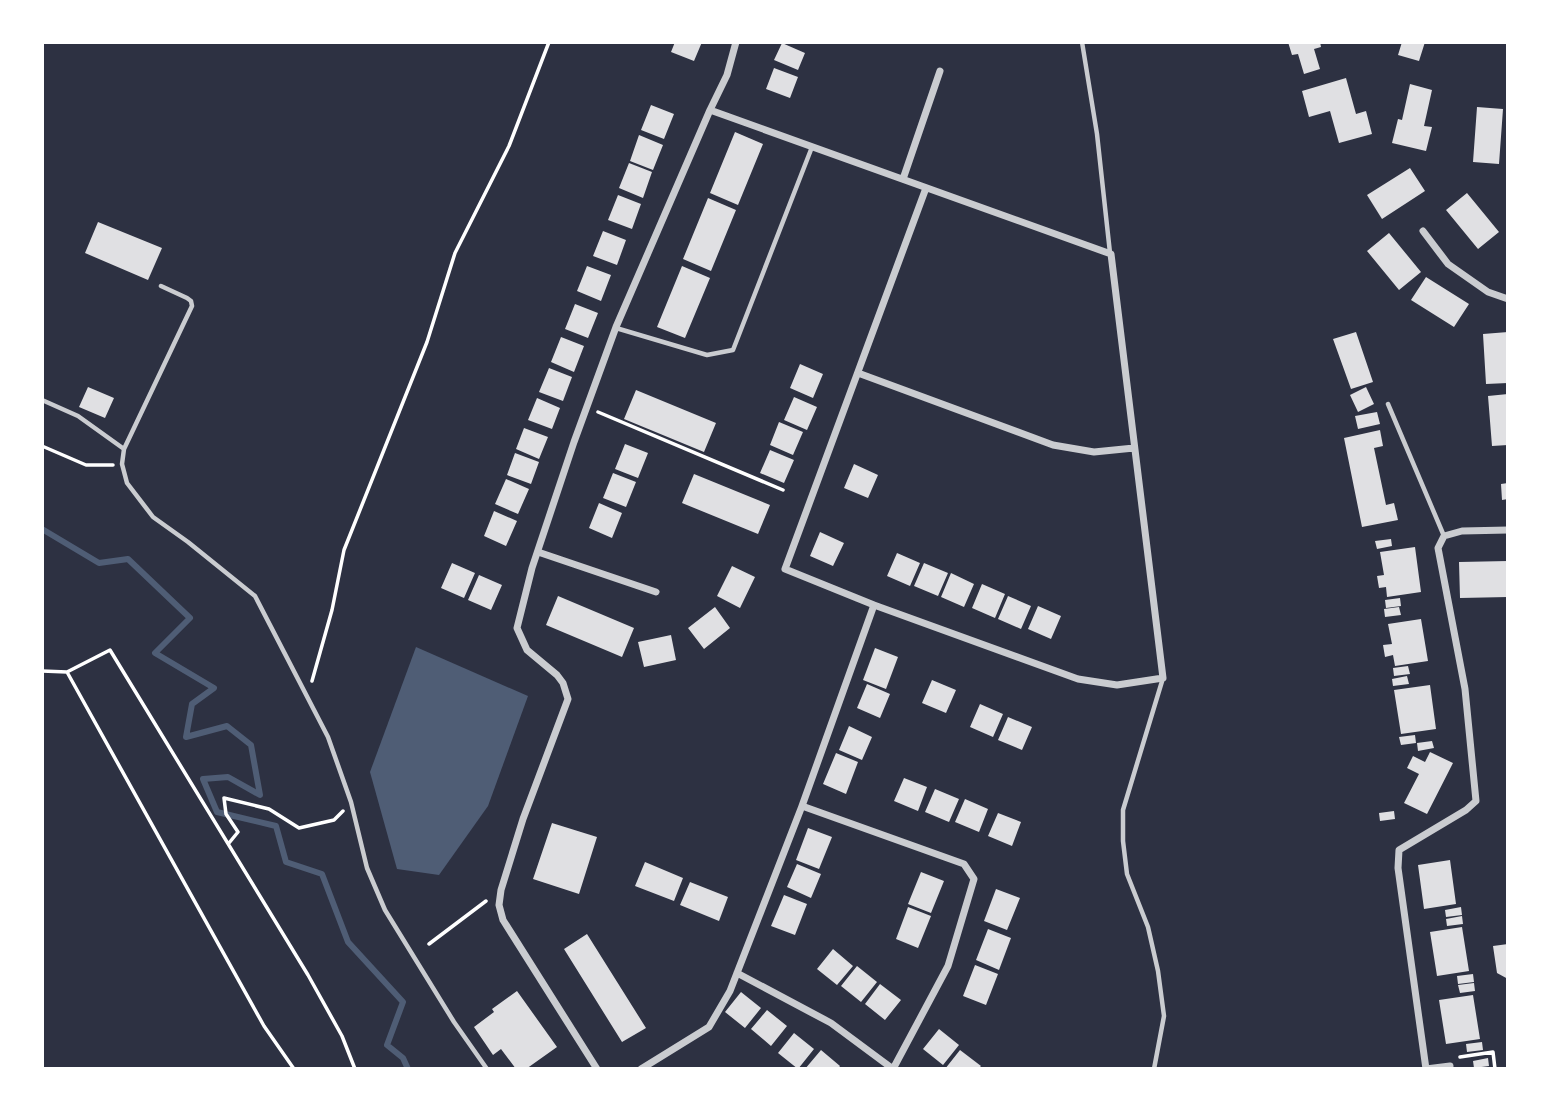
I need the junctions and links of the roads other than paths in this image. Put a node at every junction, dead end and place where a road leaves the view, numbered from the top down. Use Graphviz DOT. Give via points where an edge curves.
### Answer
graph roads {
  1 [pos="736,42"];
  2 [pos="1082,42"];
  3 [pos="940,71"];
  4 [pos="710,110"];
  5 [pos="812,147"];
  6 [pos="903,179"];
  7 [pos="926,188"];
  8 [pos="1423,232"];
  9 [pos="1111,254"];
  10 [pos="161,286"];
  11 [pos="1508,299"];
  12 [pos="616,327"];
  13 [pos="858,373"];
  14 [pos="42,400"];
  15 [pos="1388,404"];
  16 [pos="1135,448"];
  17 [pos="124,449"];
  18 [pos="1508,530"];
  19 [pos="1444,536"];
  20 [pos="538,552"];
  21 [pos="656,592"];
  22 [pos="874,605"];
  23 [pos="1163,678"];
  24 [pos="802,806"];
  25 [pos="737,973"];
  26 [pos="1450,1066"];
  27 [pos="487,1069"];
  28 [pos="597,1069"];
  29 [pos="641,1069"];
  30 [pos="893,1069"];
  31 [pos="1154,1069"];
  1 -- 4 [label="street"];
  2 -- 9 [label="lane"];
  3 -- 6 [label="street"];
  4 -- 5 [label="street"];
  4 -- 12 [label="street"];
  5 -- 6 [label="street"];
  5 -- 12 [label="lane" via="733,350 707,355"];
  6 -- 7 [label="street"];
  7 -- 9 [label="street"];
  7 -- 13 [label="street"];
  8 -- 11 [label="street" via="1448,264 1488,292"];
  9 -- 16 [label="street"];
  10 -- 17 [label="lane" via="187,298 192,306"];
  12 -- 20 [label="street"];
  13 -- 16 [label="street" via="1053,445 1094,452"];
  13 -- 22 [label="street" via="785,569"];
  14 -- 17 [label="lane" via="78,416"];
  15 -- 19 [label="lane"];
  16 -- 23 [label="street"];
  17 -- 27 [label="lane" via="127,483 153,517 255,596 328,737 367,868 385,910"];
  18 -- 19 [label="street"];
  19 -- 26 [label="street" via="1438,548 1465,690 1476,801 1399,850 1398,868 1426,1069"];
  20 -- 21 [label="street"];
  20 -- 28 [label="street" via="517,628 527,650 563,683 568,699 523,819 499,905 503,920"];
  22 -- 23 [label="street" via="1078,679 1118,685"];
  22 -- 24 [label="street"];
  23 -- 31 [label="lane" via="1123,810 1127,874 1147,927 1164,1016"];
  24 -- 25 [label="street"];
  24 -- 30 [label="street" via="964,864 974,879 948,965"];
  25 -- 29 [label="street" via="709,1027"];
  25 -- 30 [label="street" via="831,1023"];
}
